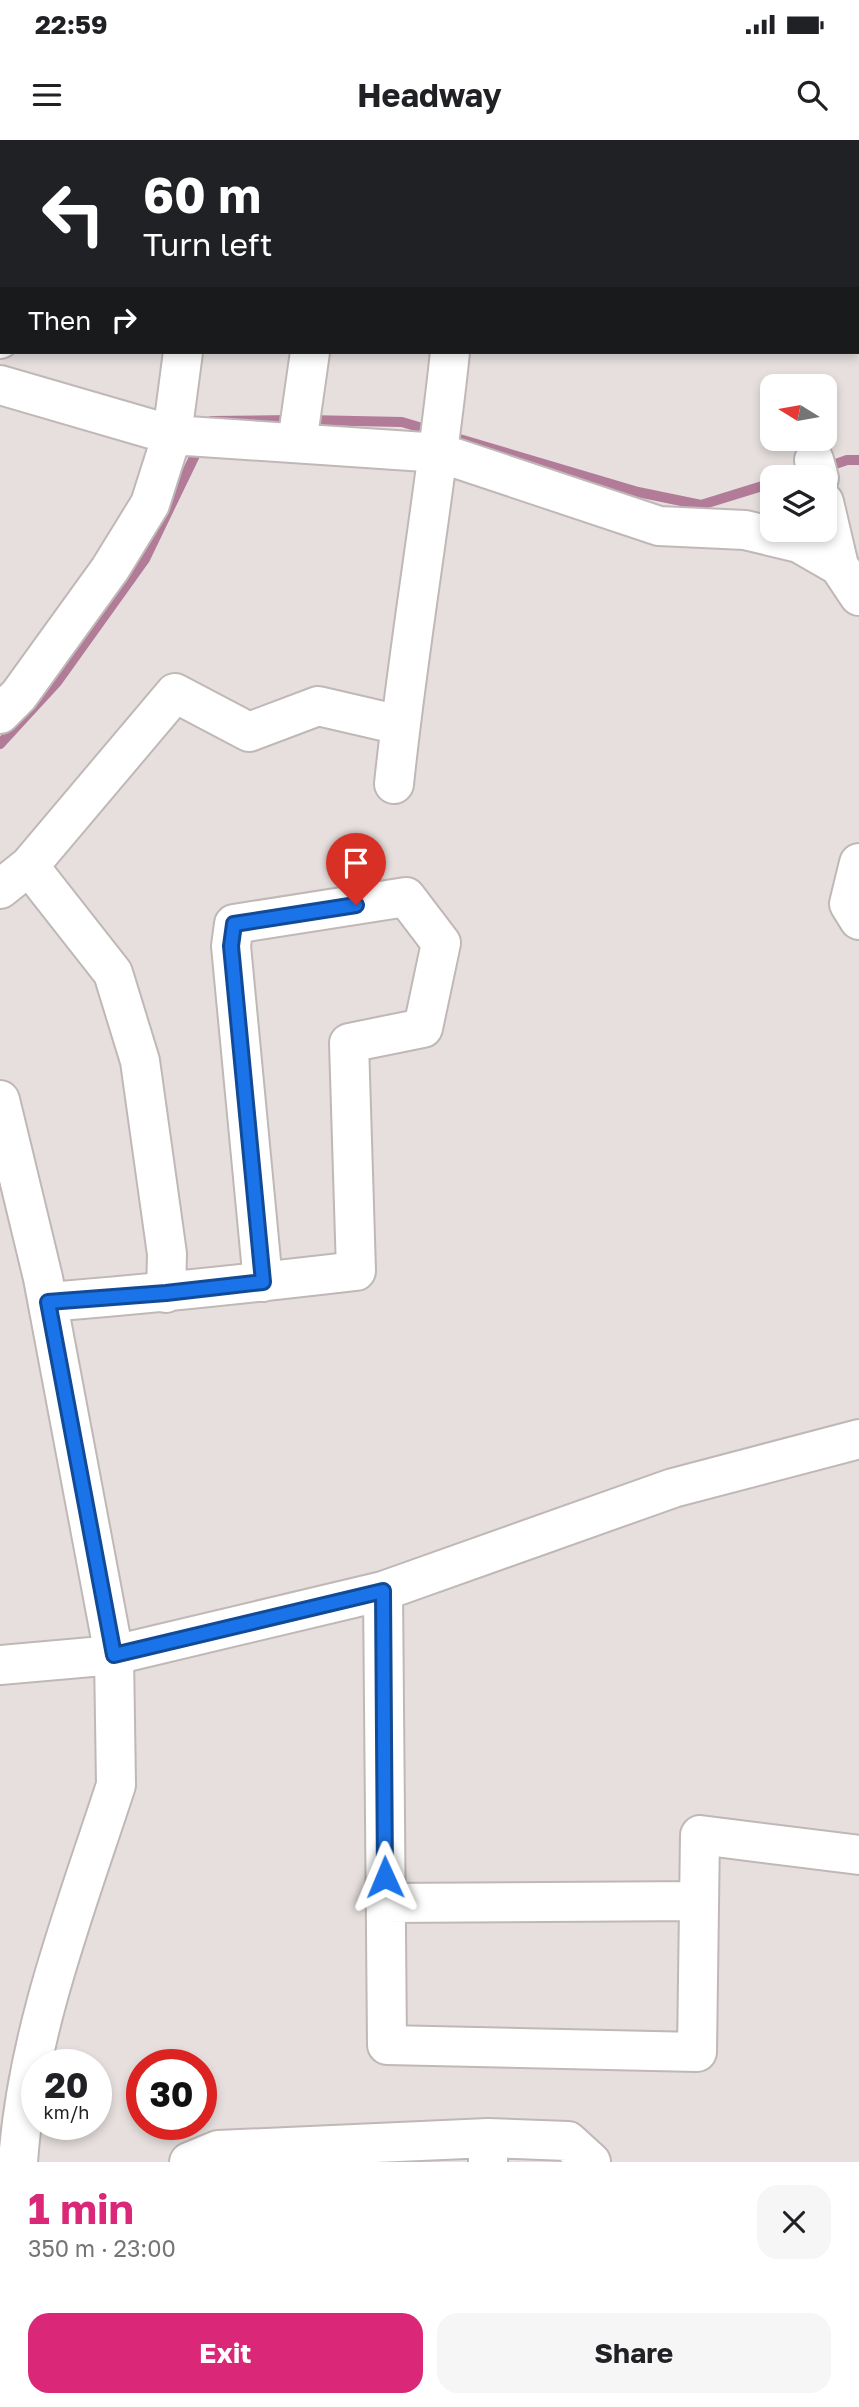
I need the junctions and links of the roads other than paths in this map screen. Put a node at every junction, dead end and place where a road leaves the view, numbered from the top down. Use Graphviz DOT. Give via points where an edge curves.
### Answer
graph roads {
  1 [pos="183,354"];
  2 [pos="310,354"];
  3 [pos="450,354"];
  4 [pos="0,385"];
  5 [pos="172,435"];
  6 [pos="297,443"];
  7 [pos="440,453"];
  8 [pos="837,542"];
  9 [pos="849,581"];
  10 [pos="0,714"];
  11 [pos="400,725"];
  12 [pos="394,784"];
  13 [pos="859,863"];
  14 [pos="29,866"];
  15 [pos="0,890"];
  16 [pos="859,920"];
  17 [pos="0,1100"];
  18 [pos="263,1282"];
  19 [pos="166,1293"];
  20 [pos="48,1302"];
  21 [pos="859,1439"];
  22 [pos="383,1591"];
  23 [pos="114,1655"];
  24 [pos="0,1665"];
  25 [pos="859,1855"];
  26 [pos="699,1901"];
  27 [pos="386,1903"];
  28 [pos="488,2150"];
  29 [pos="18,2162"];
  30 [pos="189,2162"];
  31 [pos="591,2162"];
  1 -- 5 [label="street"];
  2 -- 6 [label="street"];
  3 -- 7 [label="street"];
  4 -- 5 [label="street"];
  5 -- 6 [label="street"];
  5 -- 10 [label="street" via="149,504 110,569 19,695"];
  6 -- 7 [label="street"];
  7 -- 9 [label="street" via="659,526 745,530 799,543"];
  7 -- 11 [label="street"];
  8 -- 9 [label="street"];
  11 -- 12 [label="street"];
  11 -- 14 [label="street" via="318,706 249,732 175,693"];
  13 -- 16 [label="street" via="849,904"];
  14 -- 15 [label="street"];
  14 -- 19 [label="street" via="113,973 140,1061 167,1254"];
  17 -- 20 [label="street"];
  18 -- 18 [label="street" via="356,1271 349,1042 423,1028 441,943 406,897 234,924 231,946"];
  18 -- 19 [label="street"];
  19 -- 20 [label="street"];
  20 -- 23 [label="street"];
  21 -- 22 [label="street" via="673,1488"];
  22 -- 23 [label="street"];
  22 -- 27 [label="street"];
  23 -- 24 [label="street"];
  23 -- 29 [label="street" via="116,1785 35,2042 21,2115"];
  25 -- 26 [label="street" via="700,1835"];
  26 -- 27 [label="street"];
  26 -- 27 [label="street" via="697,2052 387,2045"];
  28 -- 30 [label="street" via="218,2151"];
  28 -- 31 [label="street" via="568,2141"];
}
